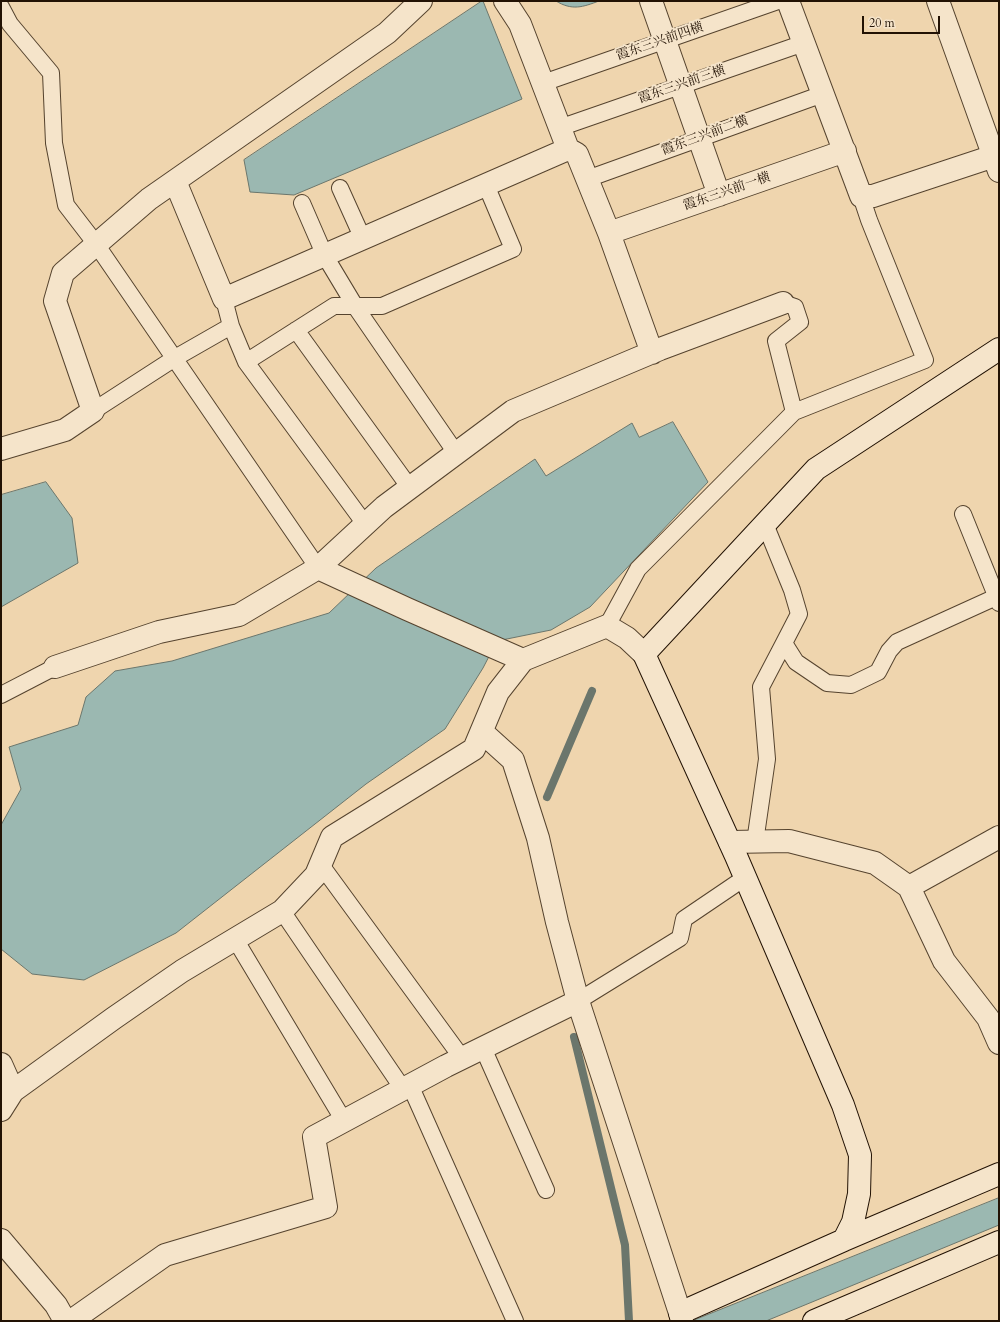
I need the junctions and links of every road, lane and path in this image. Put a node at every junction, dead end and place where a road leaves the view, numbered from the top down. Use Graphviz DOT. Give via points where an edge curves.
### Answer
graph roads {
  1 [pos="421,1"];
  2 [pos="504,1"];
  3 [pos="651,1"];
  4 [pos="778,1"];
  5 [pos="788,1"];
  6 [pos="938,1"];
  7 [pos="1,7"];
  8 [pos="664,40"];
  9 [pos="804,43"];
  10 [pos="543,83"];
  11 [pos="679,86"];
  12 [pos="823,94"];
  13 [pos="992,126"];
  14 [pos="560,128"];
  15 [pos="698,138"];
  16 [pos="568,150"];
  17 [pos="845,151"];
  18 [pos="996,164"];
  19 [pos="587,179"];
  20 [pos="176,181"];
  21 [pos="486,185"];
  22 [pos="340,188"];
  23 [pos="719,195"];
  24 [pos="861,196"];
  25 [pos="302,203"];
  26 [pos="609,233"];
  27 [pos="363,239"];
  28 [pos="96,244"];
  29 [pos="325,256"];
  30 [pos="224,299"];
  31 [pos="783,303"];
  32 [pos="355,306"];
  33 [pos="231,326"];
  34 [pos="296,330"];
  35 [pos="999,349"];
  36 [pos="652,353"];
  37 [pos="175,358"];
  38 [pos="246,362"];
  39 [pos="93,411"];
  40 [pos="794,412"];
  41 [pos="1,449"];
  42 [pos="456,453"];
  43 [pos="410,488"];
  44 [pos="963,514"];
  45 [pos="366,524"];
  46 [pos="766,524"];
  47 [pos="318,568"];
  48 [pos="998,600"];
  49 [pos="607,626"];
  50 [pos="784,643"];
  51 [pos="644,654"];
  52 [pos="523,660"];
  53 [pos="55,667"];
  54 [pos="1,695"];
  55 [pos="482,732"];
  56 [pos="999,836"];
  57 [pos="730,842"];
  58 [pos="755,842"];
  59 [pos="321,865"];
  60 [pos="746,877"];
  61 [pos="909,887"];
  62 [pos="282,911"];
  63 [pos="235,939"];
  64 [pos="578,1001"];
  65 [pos="999,1043"];
  66 [pos="483,1048"];
  67 [pos="462,1058"];
  68 [pos="1,1064"];
  69 [pos="406,1087"];
  70 [pos="13,1091"];
  71 [pos="1,1110"];
  72 [pos="344,1121"];
  73 [pos="999,1174"];
  74 [pos="546,1190"];
  75 [pos="1,1240"];
  76 [pos="844,1240"];
  77 [pos="999,1242"];
  78 [pos="681,1317"];
  79 [pos="65,1321"];
  80 [pos="71,1321"];
  81 [pos="514,1321"];
  82 [pos="814,1321"];
  1 -- 20 [label="street" via="388,33"];
  2 -- 10 [label="street" via="520,24"];
  3 -- 8 [label="street"];
  4 -- 8 [label="lane, 霞东三兴前四横"];
  5 -- 9 [label="street"];
  6 -- 13 [label="street"];
  7 -- 28 [label="lane" via="10,24 51,73 54,143 66,205"];
  8 -- 10 [label="lane, 霞东三兴前四横"];
  8 -- 11 [label="street"];
  9 -- 11 [label="lane, 霞东三兴前三横"];
  9 -- 12 [label="street"];
  10 -- 14 [label="street"];
  11 -- 14 [label="lane, 霞东三兴前三横"];
  11 -- 15 [label="street"];
  12 -- 15 [label="lane, 霞东三兴前二横"];
  12 -- 17 [label="street"];
  13 -- 18 [label="street"];
  14 -- 16 [label="street"];
  15 -- 19 [label="lane, 霞东三兴前二横"];
  15 -- 23 [label="street"];
  16 -- 19 [label="street" via="577,154"];
  16 -- 21 [label="street"];
  17 -- 23 [label="street, 霞东三兴前一横"];
  17 -- 24 [label="street"];
  18 -- 24 [label="street" via="873,196"];
  19 -- 26 [label="street"];
  20 -- 28 [label="street" via="149,199"];
  20 -- 30 [label="street"];
  21 -- 27 [label="street"];
  21 -- 32 [label="lane" via="513,249 382,306"];
  22 -- 27 [label="lane"];
  23 -- 26 [label="street, 霞东三兴前一横"];
  24 -- 40 [label="lane" via="925,360"];
  25 -- 29 [label="lane"];
  26 -- 36 [label="street"];
  27 -- 29 [label="street"];
  28 -- 37 [label="lane"];
  28 -- 39 [label="street" via="64,273 55,301"];
  29 -- 30 [label="street"];
  29 -- 32 [label="lane"];
  30 -- 33 [label="lane"];
  31 -- 36 [label="street"];
  31 -- 40 [label="lane" via="795,307 800,322 776,340"];
  32 -- 34 [label="lane" via="334,306"];
  32 -- 42 [label="lane"];
  33 -- 37 [label="lane"];
  33 -- 38 [label="lane"];
  34 -- 38 [label="lane"];
  34 -- 43 [label="lane"];
  35 -- 46 [label="street" via="816,469"];
  36 -- 42 [label="street" via="514,411"];
  37 -- 39 [label="lane"];
  37 -- 47 [label="lane"];
  38 -- 45 [label="lane"];
  39 -- 41 [label="street" via="65,430"];
  40 -- 49 [label="lane" via="638,569"];
  42 -- 43 [label="street"];
  43 -- 45 [label="street"];
  44 -- 48 [label="lane"];
  45 -- 47 [label="street"];
  46 -- 50 [label="lane" via="799,614"];
  46 -- 51 [label="street"];
  47 -- 52 [label="street"];
  47 -- 53 [label="street" via="239,616 159,632"];
  48 -- 50 [label="lane" via="897,642 878,672 851,685 827,683 796,662"];
  49 -- 51 [label="street" via="627,638"];
  49 -- 52 [label="street"];
  50 -- 58 [label="lane" via="761,687 767,759"];
  51 -- 57 [label="street"];
  52 -- 55 [label="street" via="498,692"];
  53 -- 54 [label="lane"];
  55 -- 59 [label="street" via="474,748 332,837"];
  55 -- 64 [label="street" via="513,760 538,838"];
  56 -- 61 [label="street"];
  57 -- 58 [label="street"];
  57 -- 60 [label="street"];
  58 -- 61 [label="street" via="789,841 874,863"];
  59 -- 62 [label="street" via="316,875"];
  59 -- 67 [label="lane"];
  60 -- 64 [label="lane" via="684,919 680,938"];
  60 -- 76 [label="street" via="843,1105 860,1155 860,1194 853,1222"];
  61 -- 65 [label="street" via="944,961 988,1018"];
  62 -- 63 [label="street"];
  62 -- 69 [label="lane"];
  63 -- 70 [label="street" via="138,1001"];
  63 -- 72 [label="lane"];
  64 -- 66 [label="street"];
  64 -- 78 [label="street"];
  66 -- 67 [label="street"];
  66 -- 74 [label="lane"];
  67 -- 69 [label="street"];
  68 -- 70 [label="street"];
  69 -- 72 [label="street"];
  69 -- 81 [label="lane"];
  70 -- 71 [label="street"];
  72 -- 80 [label="street" via="314,1138 326,1207 165,1255"];
  73 -- 76 [label="street"];
  75 -- 79 [label="street" via="56,1305"];
  76 -- 78 [label="street"];
  77 -- 82 [label="street"];
}
